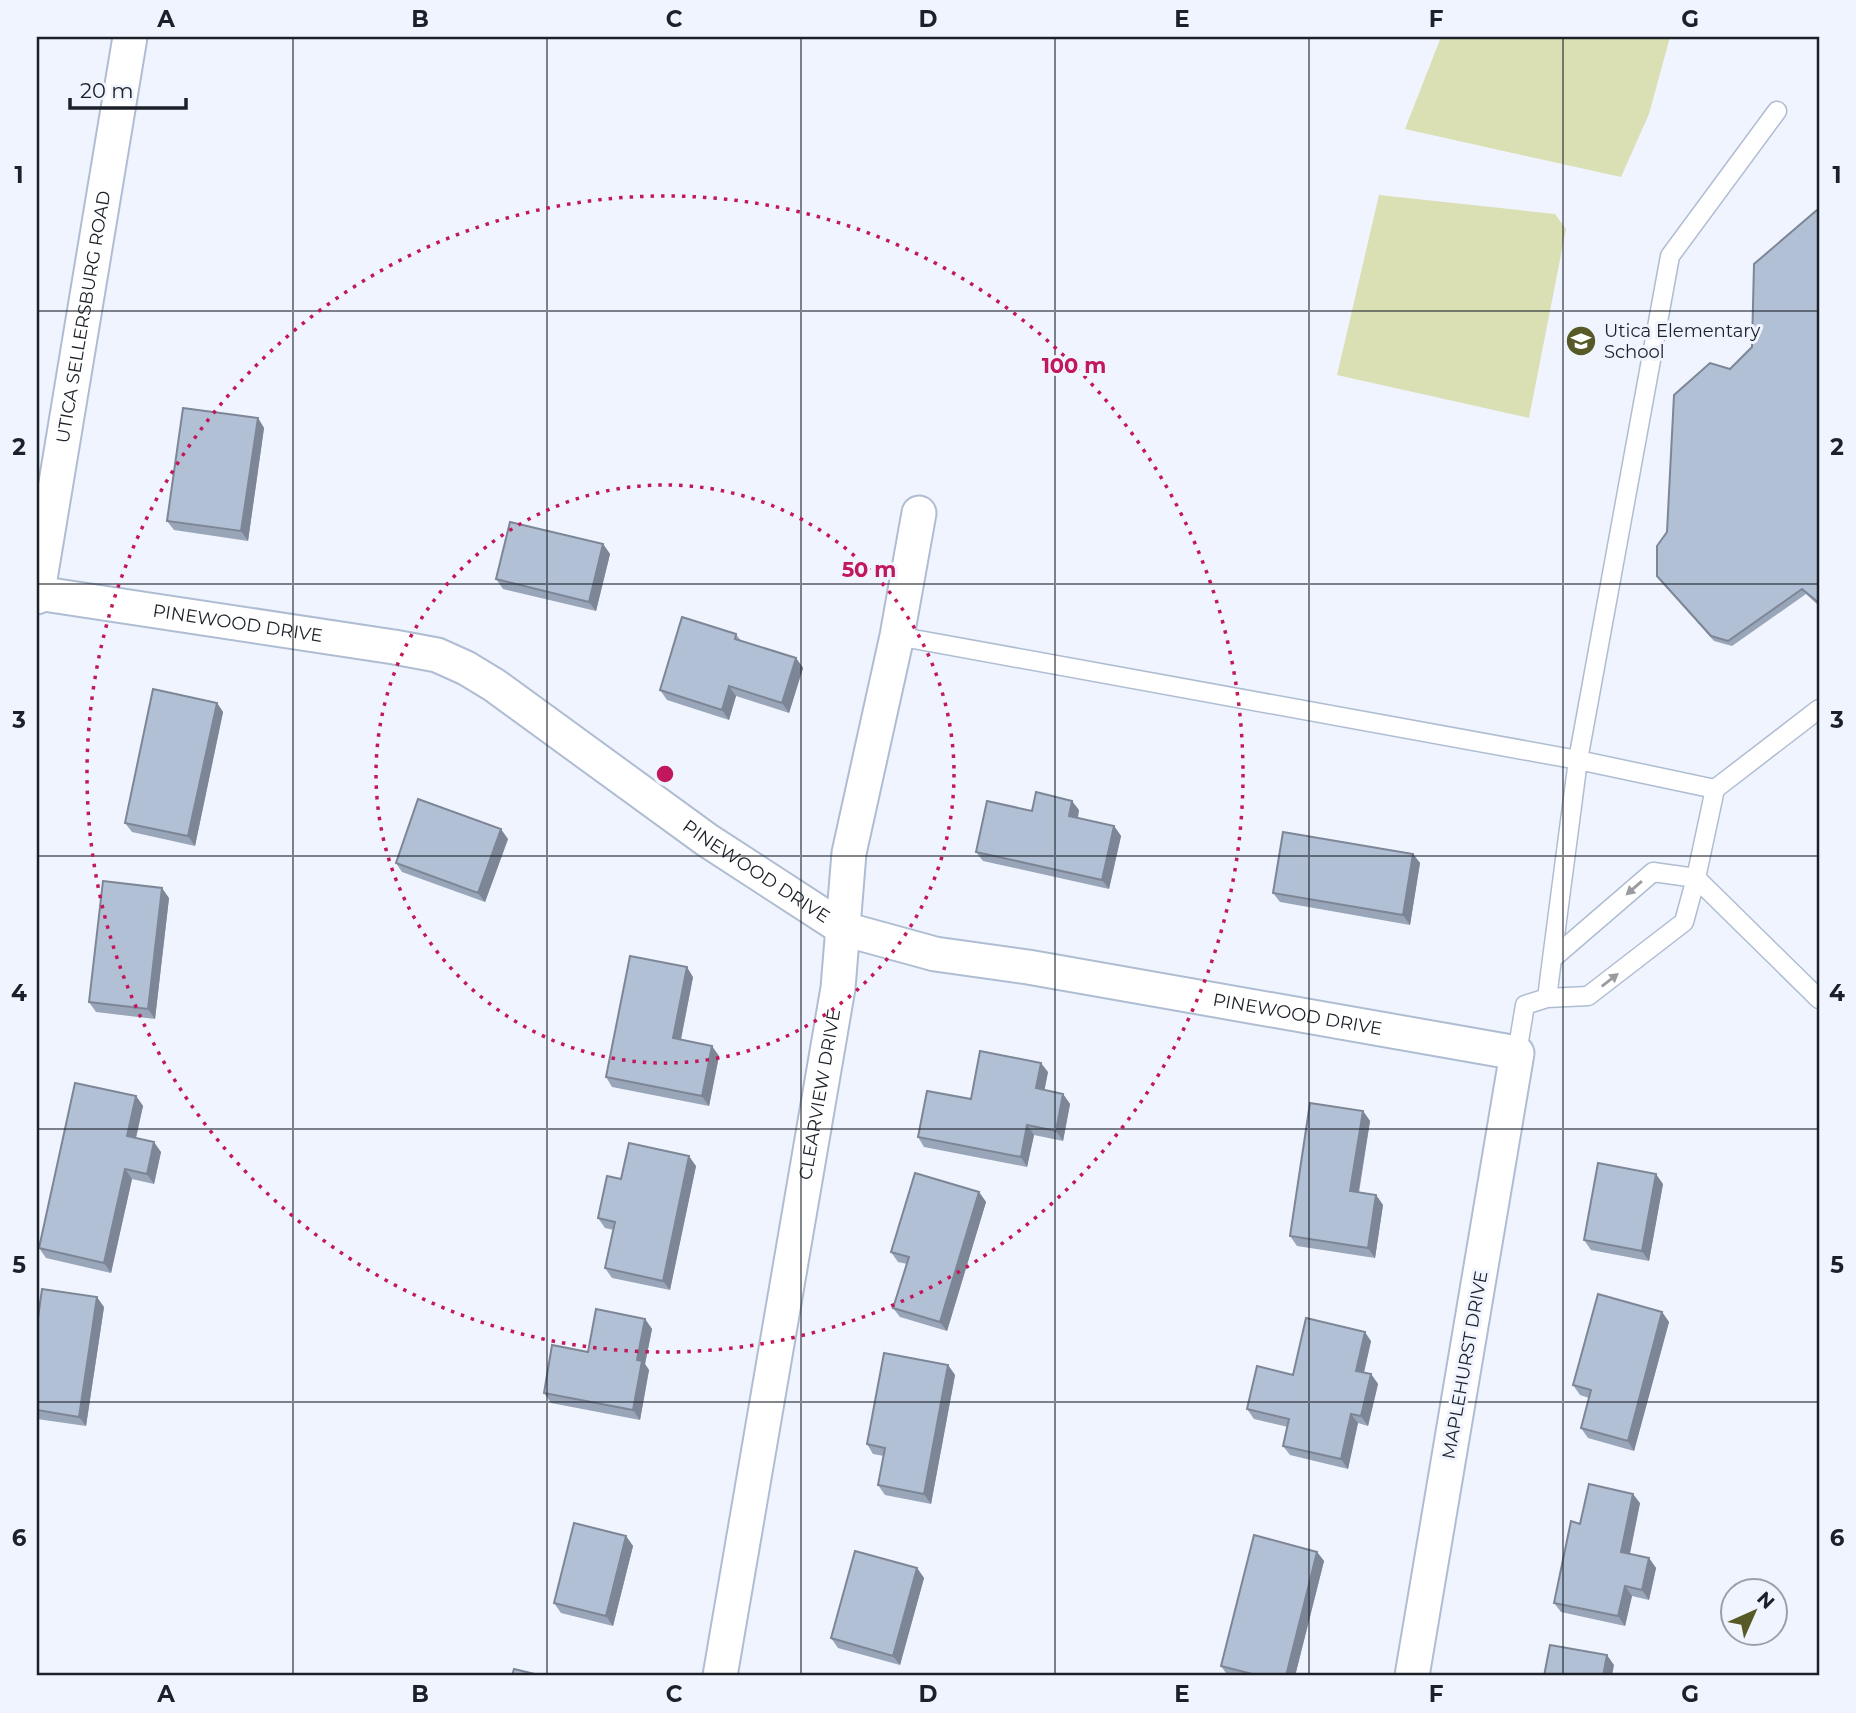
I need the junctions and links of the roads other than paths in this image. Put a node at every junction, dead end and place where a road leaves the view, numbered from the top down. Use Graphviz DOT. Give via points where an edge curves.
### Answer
graph roads {
  1 [pos="130,37"];
  2 [pos="1777,111"];
  3 [pos="919,513"];
  4 [pos="37,595"];
  5 [pos="897,636"];
  6 [pos="1819,709"];
  7 [pos="1578,760"];
  8 [pos="1715,789"];
  9 [pos="1696,878"];
  10 [pos="844,929"];
  11 [pos="1552,959"];
  12 [pos="1547,998"];
  13 [pos="1819,999"];
  14 [pos="1517,1053"];
  15 [pos="720,1676"];
  16 [pos="1412,1676"];
  1 -- 4 [label="street, UTICA SELLERSBURG ROAD"];
  2 -- 7 [label="lane" via="1670,256"];
  3 -- 5 [label="street, CLEARVIEW DRIVE"];
  4 -- 10 [label="street, PINEWOOD DRIVE" via="394,647 466,668 707,840"];
  5 -- 7 [label="lane"];
  5 -- 10 [label="street, CLEARVIEW DRIVE" via="849,853"];
  6 -- 8 [label="lane"];
  7 -- 8 [label="lane"];
  7 -- 11 [label="lane"];
  8 -- 9 [label="lane"];
  9 -- 11 [label="lane, one-way" via="1653,872"];
  12 -- 9 [label="lane, one-way" via="1588,996 1684,922"];
  9 -- 13 [label="lane"];
  10 -- 14 [label="street, PINEWOOD DRIVE" via="935,954"];
  10 -- 15 [label="street, CLEARVIEW DRIVE" via="836,1002"];
  11 -- 12 [label="lane"];
  12 -- 14 [label="lane" via="1525,1005"];
  14 -- 16 [label="street, MAPLEHURST DRIVE"];
}
